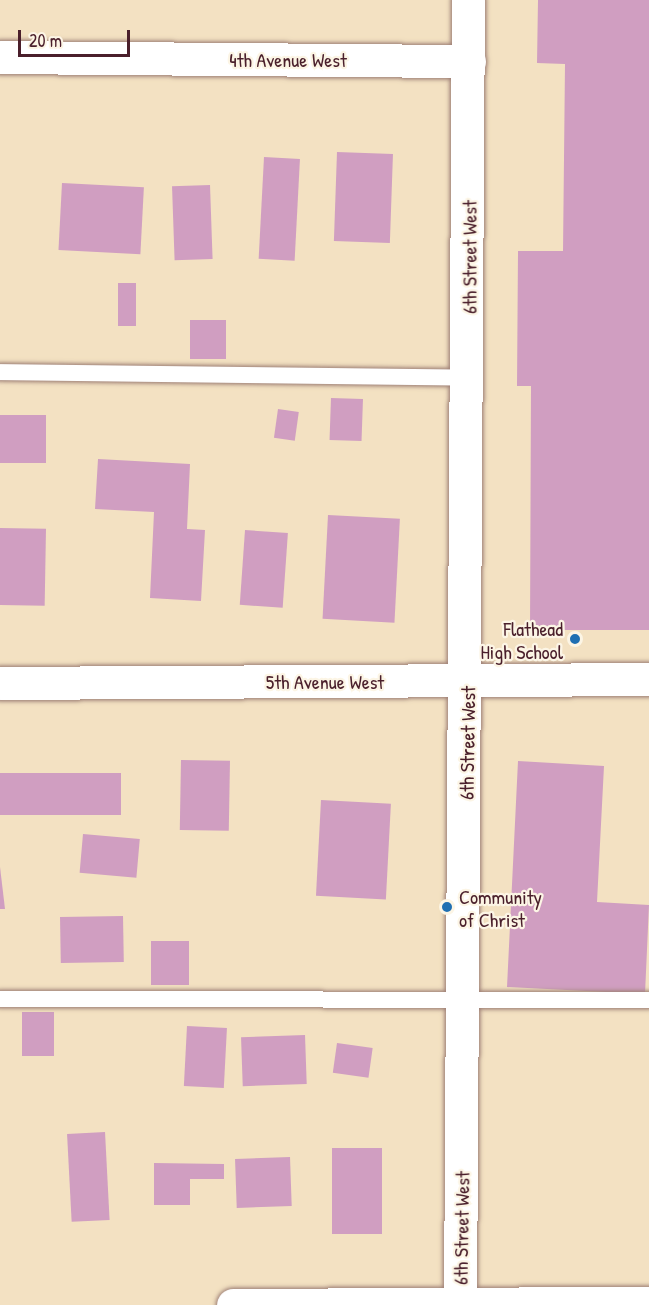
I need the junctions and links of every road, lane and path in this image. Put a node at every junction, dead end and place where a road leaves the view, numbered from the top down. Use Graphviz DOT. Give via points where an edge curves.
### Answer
graph roads {
  1 [pos="468,0"];
  2 [pos="0,57"];
  3 [pos="469,61"];
  4 [pos="0,372"];
  5 [pos="469,378"];
  6 [pos="649,679"];
  7 [pos="468,681"];
  8 [pos="0,683"];
  9 [pos="0,999"];
  10 [pos="465,999"];
  11 [pos="649,1000"];
  12 [pos="649,1303"];
  13 [pos="460,1304"];
  14 [pos="233,1305"];
  1 -- 3 [label="street, 6th Street West"];
  2 -- 3 [label="street, 4th Avenue West"];
  3 -- 5 [label="street, 6th Street West"];
  4 -- 5 [label="lane"];
  5 -- 7 [label="street, 6th Street West"];
  6 -- 7 [label="street, 5th Avenue West"];
  7 -- 8 [label="street, 5th Avenue West"];
  7 -- 10 [label="street, 6th Street West"];
  9 -- 10 [label="lane"];
  10 -- 11 [label="lane"];
  10 -- 13 [label="street, 6th Street West"];
  12 -- 13 [label="street"];
  13 -- 14 [label="street"];
}
